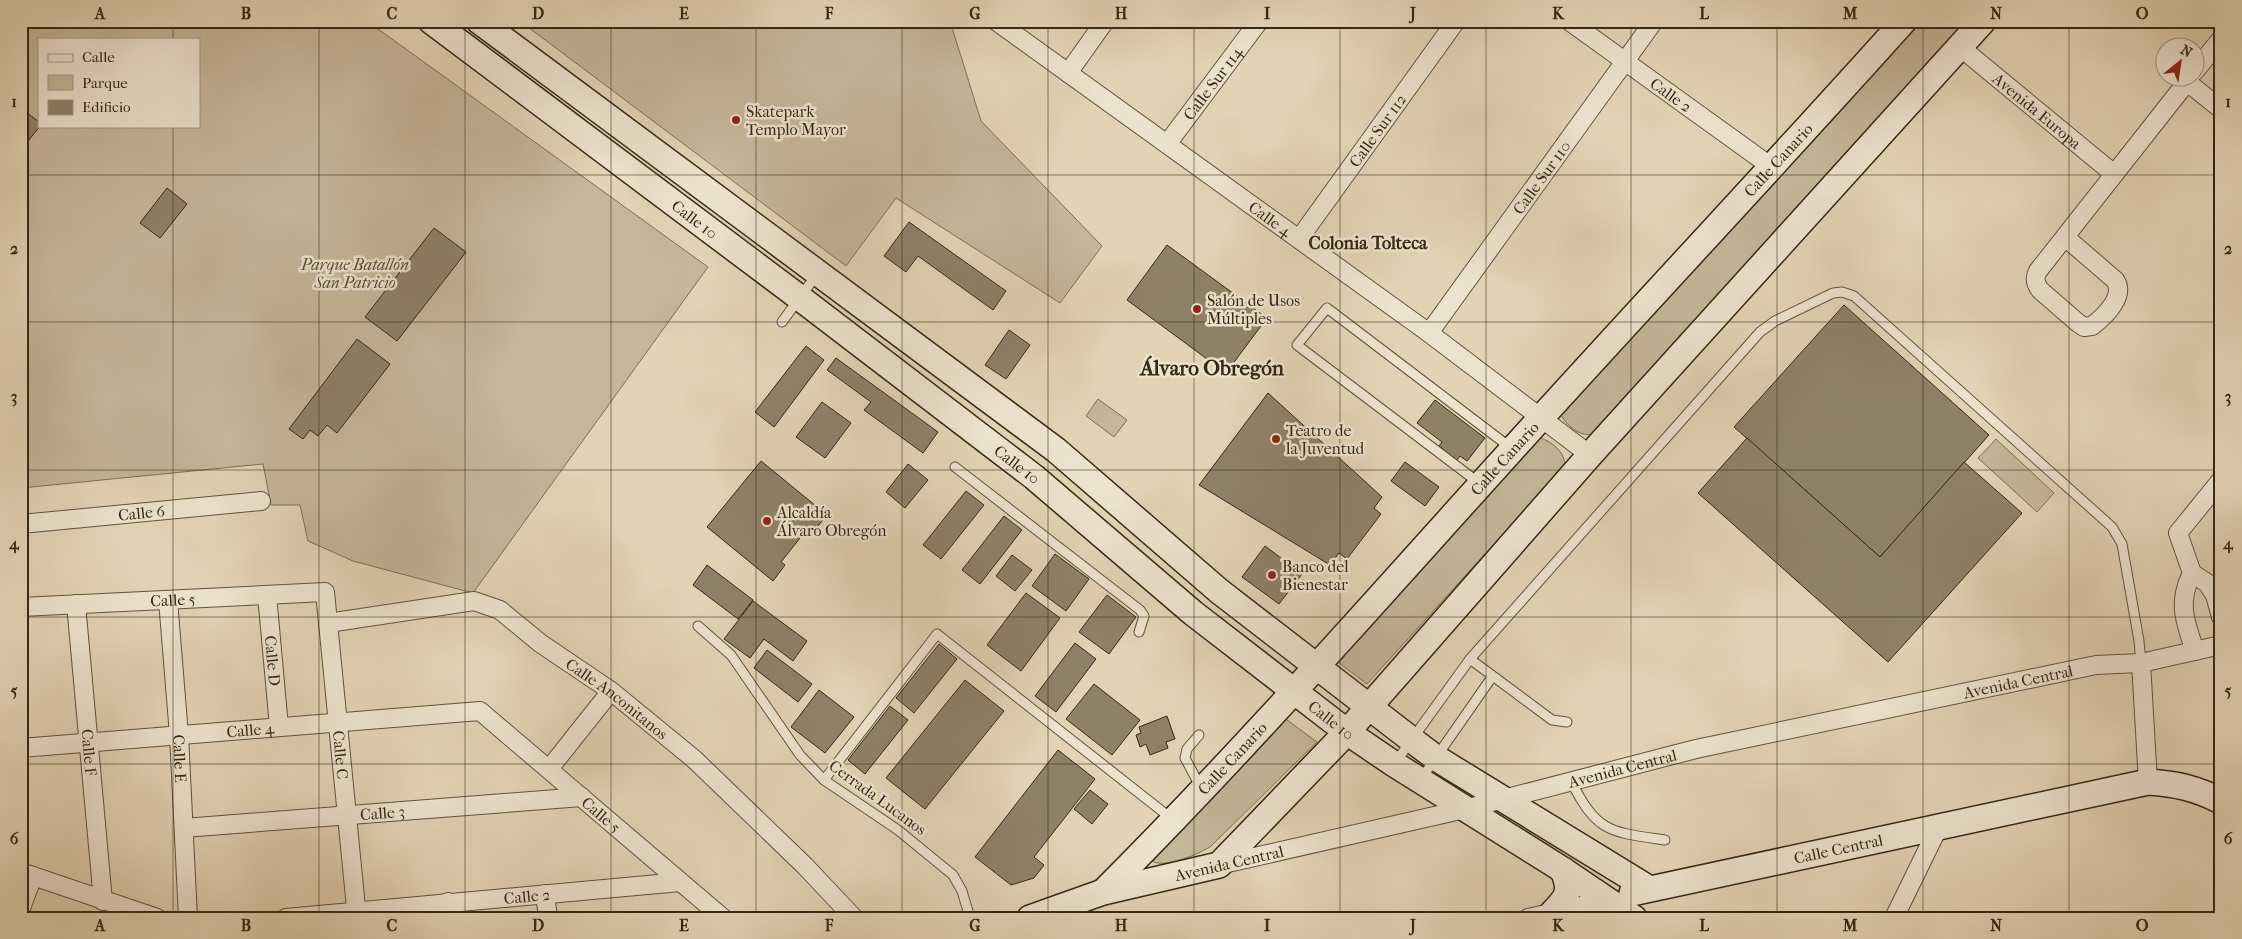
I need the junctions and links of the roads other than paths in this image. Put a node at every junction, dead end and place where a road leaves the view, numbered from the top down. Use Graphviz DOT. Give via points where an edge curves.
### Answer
graph roads {
  1 [pos="431,21"];
  2 [pos="479,21"];
  3 [pos="996,21"];
  4 [pos="1105,21"];
  5 [pos="1259,21"];
  6 [pos="1456,21"];
  7 [pos="1569,21"];
  8 [pos="1654,21"];
  9 [pos="1904,21"];
  10 [pos="1983,21"];
  11 [pos="2221,39"];
  12 [pos="1960,47"];
  13 [pos="2204,61"];
  14 [pos="1626,63"];
  15 [pos="1068,73"];
  16 [pos="2182,88"];
  17 [pos="2201,88"];
  18 [pos="2221,110"];
  19 [pos="1167,144"];
  20 [pos="1773,168"];
  21 [pos="2114,174"];
  22 [pos="2065,237"];
  23 [pos="1299,239"];
  24 [pos="819,272"];
  25 [pos="800,298"];
  26 [pos="782,322"];
  27 [pos="1429,333"];
  28 [pos="1543,417"];
  29 [pos="1512,449"];
  30 [pos="1590,455"];
  31 [pos="956,467"];
  32 [pos="2221,480"];
  33 [pos="1481,485"];
  34 [pos="261,501"];
  35 [pos="21,524"];
  36 [pos="2192,573"];
  37 [pos="325,592"];
  38 [pos="267,595"];
  39 [pos="168,600"];
  40 [pos="76,604"];
  41 [pos="21,607"];
  42 [pos="2221,617"];
  43 [pos="328,624"];
  44 [pos="698,626"];
  45 [pos="1140,632"];
  46 [pos="2221,645"];
  47 [pos="2194,651"];
  48 [pos="1470,659"];
  49 [pos="2141,663"];
  50 [pos="1315,667"];
  51 [pos="1492,677"];
  52 [pos="611,692"];
  53 [pos="1294,692"];
  54 [pos="1369,708"];
  55 [pos="480,711"];
  56 [pos="338,722"];
  57 [pos="1567,722"];
  58 [pos="279,727"];
  59 [pos="1347,732"];
  60 [pos="179,735"];
  61 [pos="1199,735"];
  62 [pos="1412,740"];
  63 [pos="90,742"];
  64 [pos="21,748"];
  65 [pos="1436,758"];
  66 [pos="1394,764"];
  67 [pos="549,769"];
  68 [pos="824,780"];
  69 [pos="1572,780"];
  70 [pos="1419,781"];
  71 [pos="2148,782"];
  72 [pos="1203,790"];
  73 [pos="2219,796"];
  74 [pos="582,797"];
  75 [pos="1502,799"];
  76 [pos="1465,809"];
  77 [pos="347,816"];
  78 [pos="1174,821"];
  79 [pos="1939,826"];
  80 [pos="184,828"];
  81 [pos="1664,840"];
  82 [pos="1219,865"];
  83 [pos="1563,870"];
  84 [pos="27,874"];
  85 [pos="680,882"];
  86 [pos="1648,888"];
  87 [pos="1103,892"];
  88 [pos="545,894"];
  89 [pos="1608,900"];
  90 [pos="103,901"];
  91 [pos="21,908"];
  92 [pos="449,910"];
  93 [pos="1553,912"];
  94 [pos="127,913"];
  95 [pos="356,914"];
  96 [pos="157,918"];
  97 [pos="188,918"];
  98 [pos="286,918"];
  99 [pos="548,918"];
  100 [pos="723,918"];
  101 [pos="854,918"];
  102 [pos="970,918"];
  103 [pos="1030,918"];
  104 [pos="1528,918"];
  105 [pos="1634,918"];
  106 [pos="1894,918"];
  1 -- 25 [label="street, Calle 10"];
  2 -- 24 [label="street, Calle 10"];
  3 -- 15 [label="street, Calle 4"];
  4 -- 15 [label="street"];
  5 -- 19 [label="street, Calle Sur 114"];
  6 -- 23 [label="street, Calle Sur 112"];
  7 -- 14 [label="street, Calle 2"];
  8 -- 14 [label="street, Calle Sur 110"];
  9 -- 20 [label="street, Calle Canario"];
  10 -- 12 [label="street"];
  11 -- 13 [label="street"];
  12 -- 21 [label="street, Avenida Europa"];
  12 -- 30 [label="street"];
  14 -- 20 [label="street, Calle 2"];
  14 -- 27 [label="street, Calle Sur 110"];
  15 -- 19 [label="street, Calle 4"];
  16 -- 21 [label="street"];
  17 -- 18 [label="street"];
  19 -- 23 [label="street, Calle 4"];
  20 -- 28 [label="street, Calle Canario"];
  21 -- 22 [label="street"];
  22 -- 22 [label="street" via="2038,271 2036,284 2078,323 2092,326 2116,299 2118,286"];
  23 -- 27 [label="street, Calle 4"];
  24 -- 25 [label="lane"];
  24 -- 50 [label="street, Calle 10" via="1056,450 1219,591"];
  25 -- 26 [label="lane"];
  25 -- 53 [label="street, Calle 10" via="1034,477 1193,613"];
  27 -- 28 [label="street, Calle 4"];
  28 -- 29 [label="street, Calle Canario"];
  28 -- 30 [label="street, Calle 4"];
  29 -- 33 [label="street, Calle Canario"];
  29 -- 33 [label="lane" via="1327,308 1297,345"];
  30 -- 54 [label="street"];
  31 -- 45 [label="lane" via="1140,610 1144,616"];
  32 -- 36 [label="street" via="2178,533"];
  33 -- 50 [label="street, Calle Canario"];
  34 -- 35 [label="street, Calle 6"];
  36 -- 42 [label="street" via="2207,583 2215,595"];
  36 -- 47 [label="street" via="2182,601"];
  37 -- 38 [label="street, Calle 5"];
  37 -- 43 [label="street, Calle C"];
  38 -- 39 [label="street, Calle 5"];
  38 -- 58 [label="street, Calle D"];
  39 -- 40 [label="street, Calle 5"];
  39 -- 60 [label="street, Calle E"];
  40 -- 41 [label="street, Calle 5"];
  40 -- 63 [label="street, Calle F"];
  43 -- 52 [label="street, Calle Anconitanos" via="474,601 487,604 500,610 540,643"];
  43 -- 56 [label="street, Calle C"];
  44 -- 68 [label="lane, Cerrada Lucanos" via="731,655 800,755"];
  46 -- 47 [label="street, Avenida Central"];
  47 -- 49 [label="street, Avenida Central"];
  48 -- 49 [label="lane" via="1760,332 1775,321 1833,293 1842,292 1862,302 2112,527 2122,544"];
  48 -- 51 [label="lane"];
  48 -- 62 [label="lane"];
  49 -- 69 [label="street, Avenida Central" via="2076,669 1696,749"];
  49 -- 71 [label="street"];
  50 -- 53 [label="street, Calle Canario"];
  50 -- 54 [label="street, Calle 10"];
  51 -- 57 [label="lane" via="1552,720"];
  51 -- 65 [label="lane"];
  52 -- 67 [label="street"];
  52 -- 101 [label="street, Calle Anconitanos" via="694,759"];
  53 -- 59 [label="street, Calle 10"];
  53 -- 72 [label="street, Calle Canario"];
  54 -- 59 [label="street"];
  54 -- 62 [label="street, Calle 10"];
  55 -- 56 [label="street, Calle 4"];
  55 -- 67 [label="street, Calle 5"];
  56 -- 58 [label="street, Calle 4"];
  56 -- 77 [label="street, Calle C"];
  58 -- 60 [label="street, Calle 4"];
  59 -- 66 [label="street, Calle 10"];
  59 -- 82 [label="street"];
  60 -- 63 [label="street, Calle 4"];
  60 -- 80 [label="street, Calle E"];
  61 -- 72 [label="lane" via="1188,748 1185,758"];
  62 -- 65 [label="street, Calle 10"];
  62 -- 66 [label="lane"];
  63 -- 64 [label="street, Calle 4"];
  63 -- 90 [label="street, Calle F"];
  65 -- 70 [label="lane"];
  65 -- 75 [label="street, Calle 10"];
  66 -- 70 [label="street, Calle 10"];
  67 -- 74 [label="street, Calle 5"];
  68 -- 78 [label="lane" via="937,634"];
  68 -- 102 [label="lane, Cerrada Lucanos" via="880,816 954,875"];
  69 -- 75 [label="street, Avenida Central"];
  69 -- 81 [label="lane" via="1596,820 1608,828"];
  70 -- 76 [label="street, Calle 10"];
  71 -- 73 [label="street" via="2179,785"];
  71 -- 79 [label="street, Calle Central"];
  72 -- 78 [label="street, Calle Canario"];
  74 -- 77 [label="street, Calle 3"];
  74 -- 85 [label="street, Calle 5"];
  75 -- 76 [label="street, Avenida Central"];
  75 -- 86 [label="street, Calle 10"];
  76 -- 82 [label="street, Avenida Central"];
  76 -- 83 [label="street, Calle 10"];
  77 -- 80 [label="street, Calle 3"];
  77 -- 95 [label="street, Calle C"];
  78 -- 87 [label="street, Calle Canario"];
  79 -- 86 [label="street, Calle Central"];
  79 -- 106 [label="street"];
  80 -- 97 [label="street, Calle E"];
  82 -- 87 [label="street, Avenida Central"];
  83 -- 89 [label="street, Calle 10"];
  83 -- 93 [label="street" via="1568,894"];
  84 -- 90 [label="street"];
  84 -- 91 [label="street"];
  85 -- 88 [label="street, Calle 2"];
  85 -- 100 [label="street, Calle 5"];
  86 -- 89 [label="street, Calle Central"];
  87 -- 103 [label="street, Avenida Central"];
  88 -- 92 [label="street, Calle 2"];
  88 -- 99 [label="street"];
  89 -- 93 [label="street, Calle Central"];
  89 -- 105 [label="street, Calle 10"];
  90 -- 94 [label="street"];
  92 -- 95 [label="street, Calle 2"];
  93 -- 104 [label="street, Calle Central"];
  94 -- 96 [label="street"];
  95 -- 98 [label="street, Calle 2"];
}
